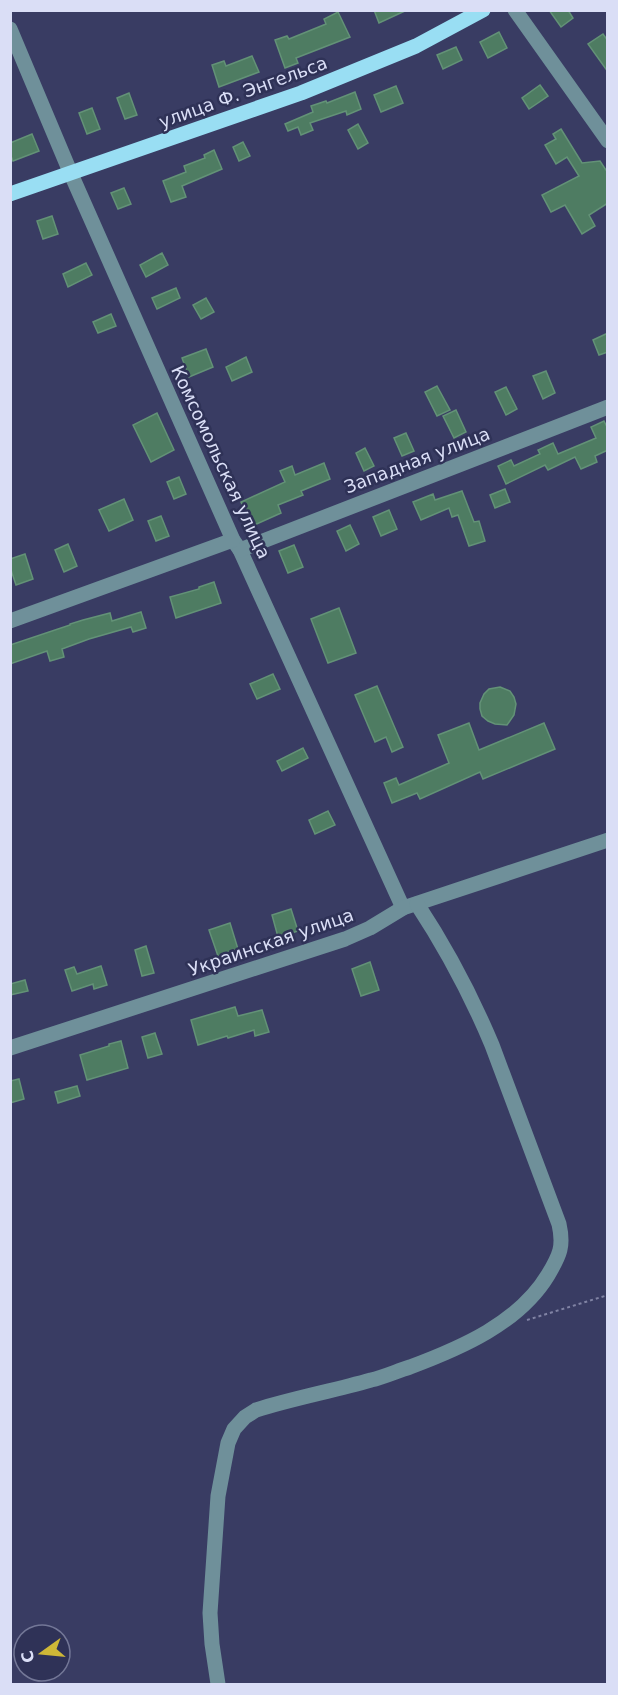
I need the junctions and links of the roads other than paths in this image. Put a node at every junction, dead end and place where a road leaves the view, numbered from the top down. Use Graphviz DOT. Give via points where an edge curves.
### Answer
graph roads {
  1 [pos="483,10"];
  2 [pos="515,10"];
  3 [pos="10,30"];
  4 [pos="608,141"];
  5 [pos="71,174"];
  6 [pos="10,194"];
  7 [pos="608,407"];
  8 [pos="236,545"];
  9 [pos="10,621"];
  10 [pos="608,840"];
  11 [pos="410,906"];
  12 [pos="10,1048"];
  13 [pos="218,1684"];
  1 -- 5 [label="main road, улица Ф. Энгельса" via="416,46 301,93"];
  2 -- 4 [label="street"];
  3 -- 5 [label="street, Комсомольская улица"];
  5 -- 6 [label="main road, улица Ф. Энгельса"];
  5 -- 8 [label="street, Комсомольская улица"];
  7 -- 8 [label="street, Западная улица"];
  8 -- 9 [label="street, Западная улица"];
  8 -- 11 [label="street, Комсомольская улица"];
  10 -- 11 [label="street, Украинская улица"];
  11 -- 12 [label="street, Украинская улица" via="345,939"];
  11 -- 13 [label="street, Комсомольская улица" via="441,940 492,1044 563,1239 558,1257 534,1295 478,1338 373,1380 256,1410 234,1429 218,1496 210,1613"];
}
